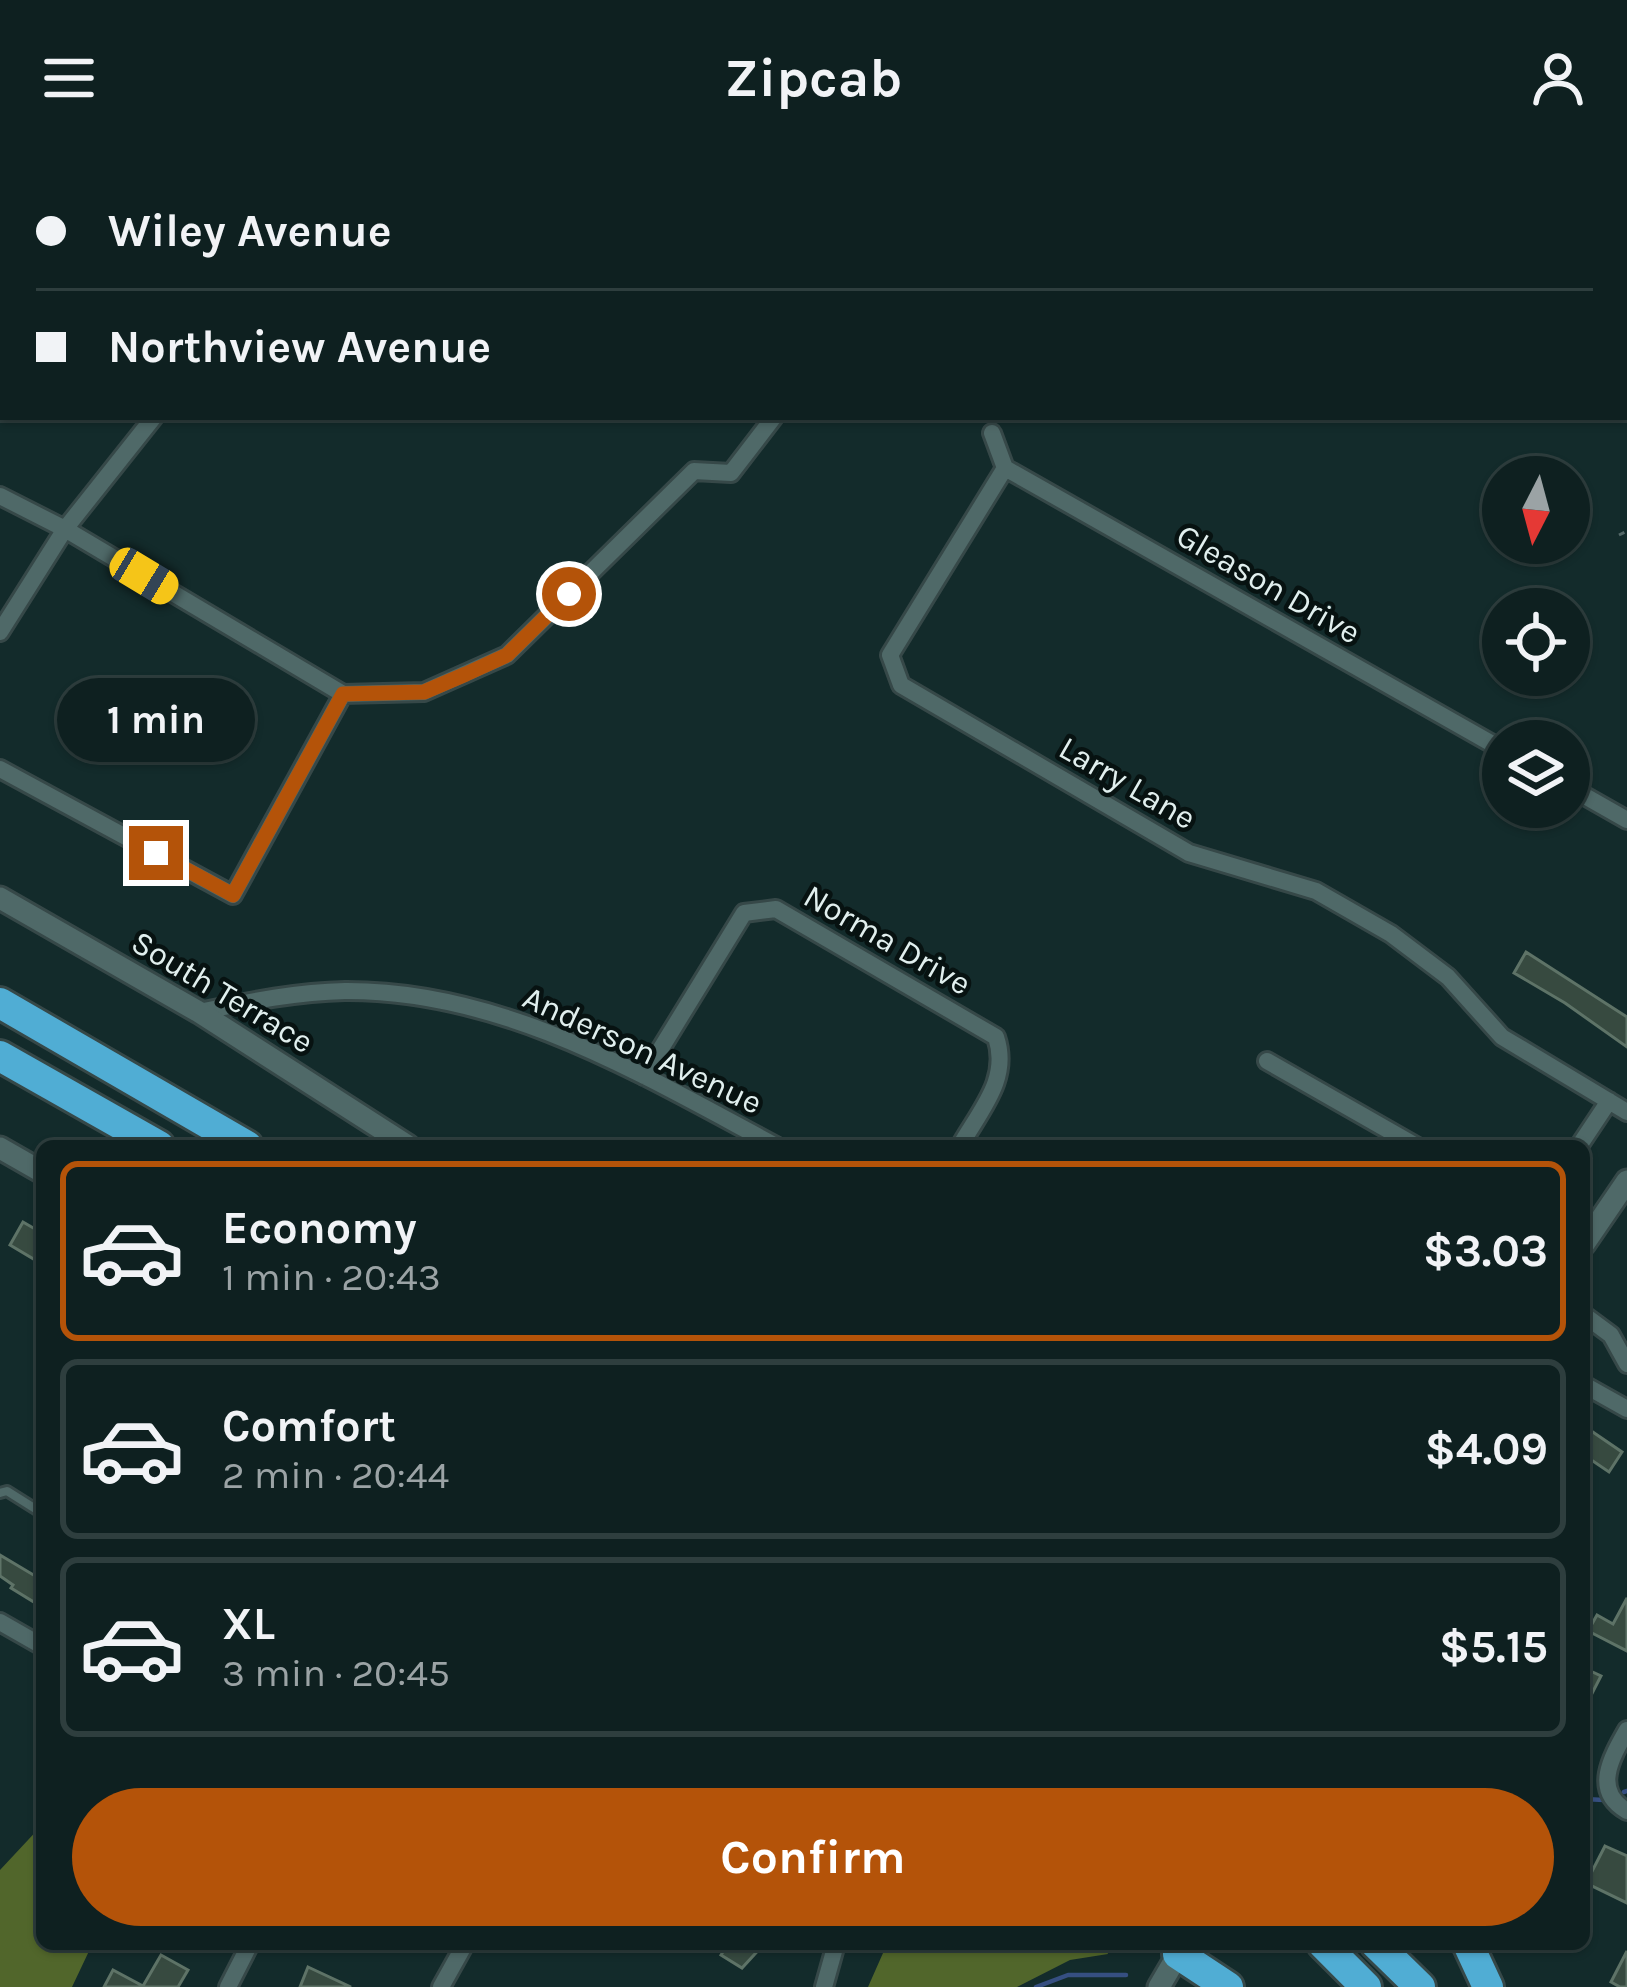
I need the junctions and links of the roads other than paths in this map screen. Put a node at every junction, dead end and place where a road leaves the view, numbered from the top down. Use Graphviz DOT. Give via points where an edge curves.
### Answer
graph roads {
  1 [pos="152,420"];
  2 [pos="772,420"];
  3 [pos="992,434"];
  4 [pos="1005,468"];
  5 [pos="0,496"];
  6 [pos="64,529"];
  7 [pos="0,632"];
  8 [pos="343,694"];
  9 [pos="1482,738"];
  10 [pos="0,769"];
  11 [pos="1590,799"];
  12 [pos="1627,820"];
  13 [pos="0,898"];
  14 [pos="0,1003"];
  15 [pos="199,1012"];
  16 [pos="0,1056"];
  17 [pos="1267,1061"];
  18 [pos="644,1076"];
  19 [pos="1609,1101"];
  20 [pos="1627,1112"];
  21 [pos="148,1140"];
  22 [pos="237,1140"];
  23 [pos="399,1140"];
  24 [pos="765,1140"];
  25 [pos="963,1140"];
  26 [pos="1405,1140"];
  27 [pos="1583,1140"];
  28 [pos="0,1148"];
  29 [pos="36,1169"];
  30 [pos="1627,1180"];
  31 [pos="1590,1233"];
  32 [pos="1590,1320"];
  33 [pos="1627,1364"];
  34 [pos="1590,1388"];
  35 [pos="1627,1409"];
  36 [pos="0,1493"];
  37 [pos="36,1509"];
  38 [pos="2,1628"];
  39 [pos="36,1643"];
  40 [pos="1627,1730"];
  41 [pos="1627,1811"];
  42 [pos="247,1950"];
  43 [pos="462,1950"];
  44 [pos="834,1950"];
  45 [pos="1176,1950"];
  46 [pos="1181,1950"];
  47 [pos="1329,1950"];
  48 [pos="1382,1950"];
  49 [pos="1471,1950"];
  50 [pos="227,1987"];
  51 [pos="441,1987"];
  52 [pos="824,1987"];
  53 [pos="1159,1987"];
  54 [pos="1228,1987"];
  55 [pos="1366,1987"];
  56 [pos="1420,1987"];
  57 [pos="1488,1987"];
  1 -- 6 [label="street"];
  2 -- 8 [label="street" via="731,473 694,471 507,655 424,692"];
  3 -- 4 [label="street"];
  4 -- 9 [label="street, Gleason Drive"];
  4 -- 19 [label="street, Larry Lane" via="890,655 901,685 1189,853 1316,891 1391,934 1448,977 1502,1036"];
  5 -- 6 [label="street"];
  6 -- 7 [label="street"];
  6 -- 8 [label="street"];
  8 -- 10 [label="street" via="233,895"];
  11 -- 12 [label="street"];
  13 -- 15 [label="street, South Terrace"];
  14 -- 22 [label="highway"];
  15 -- 18 [label="street, Anderson Avenue" via="273,996 408,995 498,1013"];
  15 -- 23 [label="street, South Terrace"];
  16 -- 21 [label="highway"];
  17 -- 26 [label="street"];
  18 -- 24 [label="street, Anderson Avenue"];
  18 -- 25 [label="street, Norma Drive" via="744,913 776,909 996,1036 1004,1060"];
  19 -- 20 [label="street, Larry Lane"];
  19 -- 27 [label="street"];
  28 -- 29 [label="street"];
  30 -- 31 [label="street"];
  32 -- 33 [label="street"];
  34 -- 35 [label="street"];
  36 -- 37 [label="lane"];
  38 -- 39 [label="street"];
  40 -- 41 [label="street" via="1610,1760 1606,1790"];
  42 -- 50 [label="street"];
  43 -- 51 [label="street"];
  44 -- 52 [label="street"];
  45 -- 53 [label="street"];
  46 -- 54 [label="highway"];
  47 -- 55 [label="highway"];
  48 -- 56 [label="highway"];
  49 -- 57 [label="highway"];
}
